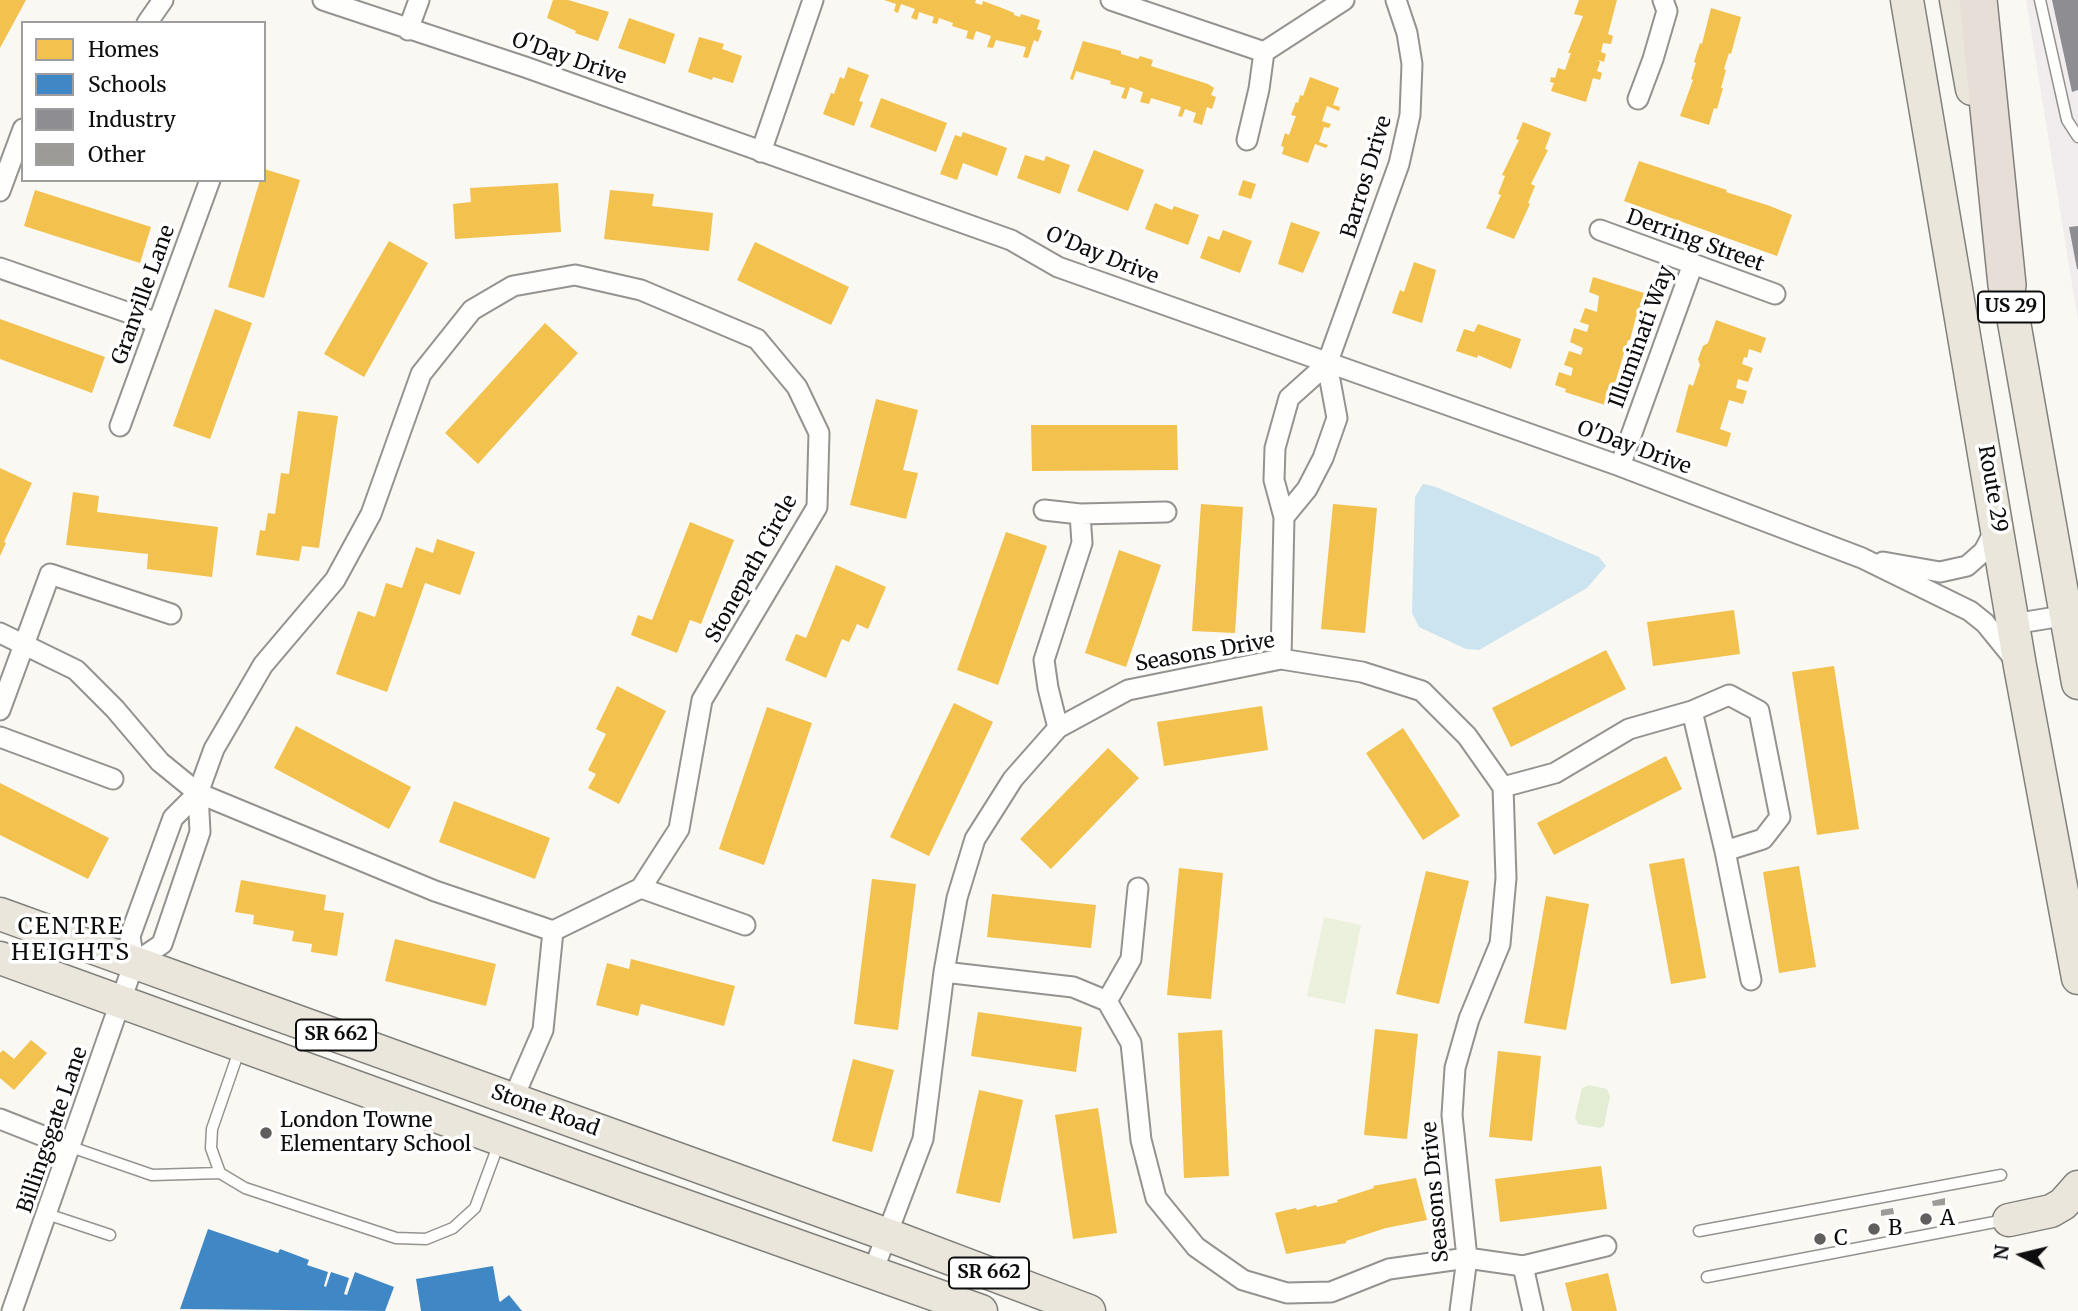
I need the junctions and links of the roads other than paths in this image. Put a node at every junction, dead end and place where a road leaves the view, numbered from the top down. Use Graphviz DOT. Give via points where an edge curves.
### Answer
graph roads {
  1 [pos="163,0"];
  2 [pos="323,0"];
  3 [pos="419,0"];
  4 [pos="813,0"];
  5 [pos="1111,0"];
  6 [pos="1344,0"];
  7 [pos="1396,0"];
  8 [pos="1663,0"];
  9 [pos="1907,0"];
  10 [pos="1956,0"];
  11 [pos="1978,0"];
  12 [pos="2040,0"];
  13 [pos="148,21"];
  14 [pos="408,30"];
  15 [pos="1264,52"];
  16 [pos="1639,99"];
  17 [pos="21,135"];
  18 [pos="2078,137"];
  19 [pos="1247,140"];
  20 [pos="761,152"];
  21 [pos="209,182"];
  22 [pos="0,191"];
  23 [pos="1600,230"];
  24 [pos="1693,264"];
  25 [pos="0,268"];
  26 [pos="2007,285"];
  27 [pos="1775,294"];
  28 [pos="158,323"];
  29 [pos="1327,364"];
  30 [pos="120,426"];
  31 [pos="1620,466"];
  32 [pos="1044,510"];
  33 [pos="1166,512"];
  34 [pos="1080,514"];
  35 [pos="1996,515"];
  36 [pos="1284,517"];
  37 [pos="1861,558"];
  38 [pos="171,614"];
  39 [pos="2072,614"];
  40 [pos="2014,624"];
  41 [pos="0,633"];
  42 [pos="26,645"];
  43 [pos="1281,659"];
  44 [pos="2021,666"];
  45 [pos="2078,683"];
  46 [pos="0,710"];
  47 [pos="1692,711"];
  48 [pos="1058,728"];
  49 [pos="0,737"];
  50 [pos="113,779"];
  51 [pos="1503,787"];
  52 [pos="198,793"];
  53 [pos="1725,851"];
  54 [pos="641,888"];
  55 [pos="1138,888"];
  56 [pos="0,914"];
  57 [pos="745,925"];
  58 [pos="553,931"];
  59 [pos="0,958"];
  60 [pos="134,963"];
  61 [pos="944,972"];
  62 [pos="2078,978"];
  63 [pos="1751,980"];
  64 [pos="1107,1001"];
  65 [pos="121,1002"];
  66 [pos="242,1045"];
  67 [pos="513,1099"];
  68 [pos="0,1119"];
  69 [pos="500,1140"];
  70 [pos="71,1147"];
  71 [pos="219,1173"];
  72 [pos="2001,1175"];
  73 [pos="2078,1187"];
  74 [pos="47,1213"];
  75 [pos="2009,1220"];
  76 [pos="1699,1231"];
  77 [pos="110,1235"];
  78 [pos="888,1235"];
  79 [pos="1606,1245"];
  80 [pos="1467,1258"];
  81 [pos="1523,1266"];
  82 [pos="872,1274"];
  83 [pos="1707,1277"];
  84 [pos="12,1311"];
  85 [pos="981,1311"];
  86 [pos="1089,1311"];
  87 [pos="1460,1311"];
  88 [pos="1533,1311"];
  1 -- 13 [label="street"];
  2 -- 14 [label="street, O'Day Drive"];
  3 -- 14 [label="street"];
  4 -- 20 [label="street"];
  5 -- 15 [label="street"];
  6 -- 15 [label="street"];
  7 -- 29 [label="street, Barros Drive" via="1408,33 1412,64 1410,116 1399,164"];
  8 -- 16 [label="street" via="1667,10"];
  9 -- 35 [label="main road, Route 29 / US 29"];
  10 -- 26 [label="main road, US 29"];
  11 -- 26 [label="highway"];
  12 -- 18 [label="lane" via="2067,120"];
  14 -- 20 [label="street, O'Day Drive"];
  15 -- 19 [label="street"];
  17 -- 22 [label="street"];
  20 -- 29 [label="street, O'Day Drive" via="1011,240 1058,267"];
  21 -- 28 [label="street, Granville Lane"];
  23 -- 24 [label="street, Derring Street"];
  24 -- 27 [label="street, Derring Street"];
  24 -- 31 [label="street, Illuminati Way"];
  25 -- 28 [label="street"];
  26 -- 39 [label="main road, US 29"];
  28 -- 30 [label="street, Granville Lane"];
  29 -- 31 [label="street, O'Day Drive"];
  29 -- 36 [label="street" via="1338,418 1307,488"];
  29 -- 36 [label="street" via="1289,398 1275,448 1274,480"];
  31 -- 37 [label="street, O'Day Drive"];
  32 -- 34 [label="street"];
  33 -- 34 [label="street"];
  34 -- 48 [label="street" via="1082,543 1044,660"];
  35 -- 37 [label="street, O'Day Drive" via="1996,531 1984,551 1967,566 1940,572"];
  35 -- 40 [label="main road, Route 29 / US 29"];
  36 -- 43 [label="street"];
  37 -- 44 [label="street, O'Day Drive" via="1970,611"];
  38 -- 42 [label="street" via="50,574"];
  39 -- 40 [label="street"];
  39 -- 45 [label="main road, US 29"];
  40 -- 44 [label="main road, Route 29 / US 29"];
  41 -- 42 [label="street"];
  42 -- 46 [label="street"];
  42 -- 52 [label="street" via="76,670 160,762"];
  43 -- 48 [label="street, Seasons Drive" via="1128,690"];
  43 -- 51 [label="street, Seasons Drive" via="1362,672 1422,691 1466,736"];
  44 -- 62 [label="main road, Route 29 / US 29"];
  47 -- 51 [label="street" via="1629,729 1555,773"];
  47 -- 53 [label="street"];
  47 -- 53 [label="street" via="1729,695 1759,711 1780,817 1763,839"];
  48 -- 61 [label="street, Seasons Drive" via="1013,779 975,839 957,898"];
  49 -- 50 [label="street"];
  51 -- 80 [label="street, Seasons Drive" via="1506,878 1500,944 1469,1019 1455,1068 1452,1115"];
  52 -- 54 [label="street, Stonepath Circle" via="214,750 263,665 335,580 371,514 421,374 472,310 513,286 575,275 641,290 757,339 797,387 819,433 817,507 702,700 679,829"];
  52 -- 58 [label="street" via="435,891"];
  52 -- 60 [label="street, Stonepath Circle" via="173,818 130,936"];
  52 -- 60 [label="street, Stonepath Circle" via="200,832 162,944"];
  53 -- 63 [label="street"];
  54 -- 57 [label="street"];
  54 -- 58 [label="street"];
  55 -- 64 [label="street" via="1131,959"];
  56 -- 60 [label="main road, Stone Road / SR 662"];
  58 -- 67 [label="street" via="543,1030"];
  59 -- 65 [label="main road, Stone Road / SR 662"];
  60 -- 65 [label="street, Billingsgate Lane"];
  60 -- 67 [label="main road, Stone Road / SR 662"];
  61 -- 64 [label="street" via="1073,987"];
  61 -- 78 [label="street, Seasons Drive" via="923,1139"];
  64 -- 80 [label="street" via="1131,1043 1141,1140 1156,1198 1196,1247 1243,1280 1287,1293 1331,1292 1389,1269"];
  65 -- 66 [label="main road, Stone Road / SR 662"];
  65 -- 70 [label="street, Billingsgate Lane"];
  66 -- 69 [label="main road, Stone Road / SR 662"];
  66 -- 71 [label="lane" via="212,1129 211,1148"];
  67 -- 78 [label="main road, Stone Road / SR 662"];
  68 -- 70 [label="street"];
  69 -- 71 [label="lane" via="475,1208 453,1228 426,1239 396,1238 245,1188"];
  69 -- 82 [label="main road, Stone Road / SR 662"];
  70 -- 71 [label="lane" via="152,1175"];
  70 -- 74 [label="street, Billingsgate Lane"];
  72 -- 76 [label="lane"];
  73 -- 75 [label="main road" via="2050,1211"];
  74 -- 77 [label="lane"];
  74 -- 84 [label="street, Billingsgate Lane"];
  75 -- 83 [label="lane"];
  78 -- 82 [label="street, Seasons Drive"];
  78 -- 86 [label="main road, Stone Road / SR 662"];
  79 -- 81 [label="street"];
  80 -- 81 [label="street"];
  80 -- 87 [label="street, Seasons Drive"];
  81 -- 88 [label="street"];
  82 -- 85 [label="main road, Stone Road / SR 662"];
}
